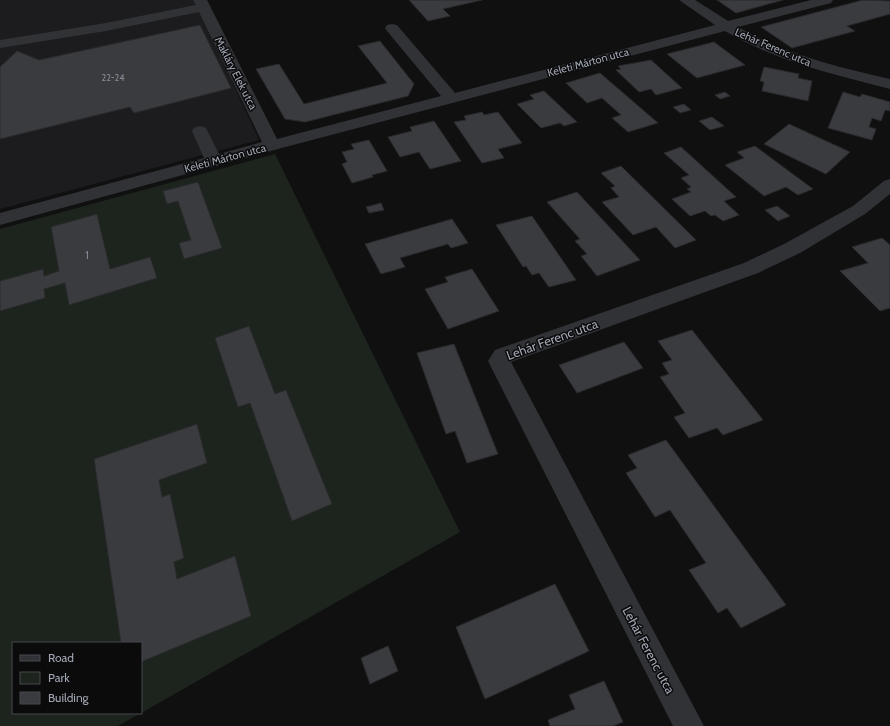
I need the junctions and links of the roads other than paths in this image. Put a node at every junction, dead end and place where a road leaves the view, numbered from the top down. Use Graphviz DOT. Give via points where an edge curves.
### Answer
graph roads {
  1 [pos="686,0"];
  2 [pos="826,0"];
  3 [pos="201,4"];
  4 [pos="726,26"];
  5 [pos="392,28"];
  6 [pos="0,44"];
  7 [pos="890,84"];
  8 [pos="450,98"];
  9 [pos="200,131"];
  10 [pos="272,145"];
  11 [pos="214,161"];
  12 [pos="890,184"];
  13 [pos="0,219"];
  14 [pos="689,726"];
  1 -- 4 [label="street, Lehár Ferenc utca"];
  2 -- 4 [label="street, Keleti Márton utca"];
  3 -- 6 [label="street" via="106,27"];
  3 -- 10 [label="street, Makláry Elek utca"];
  4 -- 7 [label="street, Lehár Ferenc utca" via="759,44 818,66"];
  4 -- 8 [label="street, Keleti Márton utca"];
  5 -- 8 [label="street"];
  8 -- 10 [label="street, Keleti Márton utca"];
  9 -- 11 [label="street"];
  10 -- 11 [label="street, Keleti Márton utca"];
  11 -- 13 [label="street, Keleti Márton utca"];
  12 -- 14 [label="street, Lehár Ferenc utca" via="859,210 793,248 751,268 503,356 499,361"];
}
